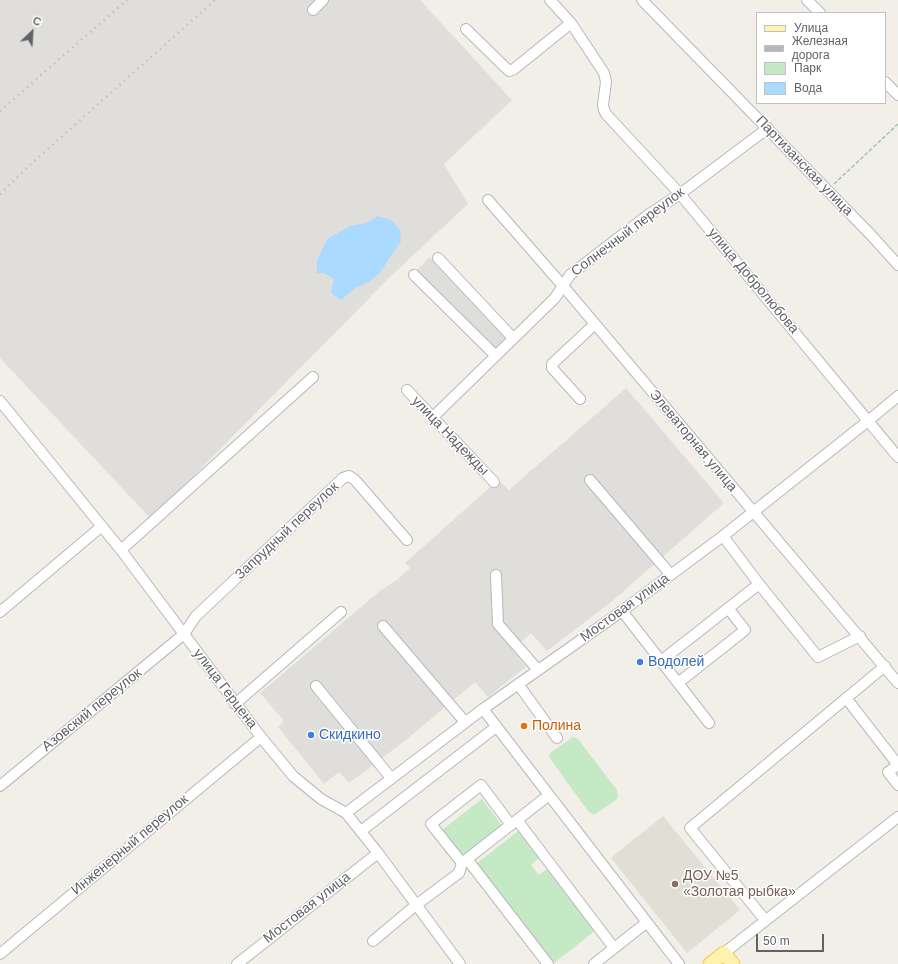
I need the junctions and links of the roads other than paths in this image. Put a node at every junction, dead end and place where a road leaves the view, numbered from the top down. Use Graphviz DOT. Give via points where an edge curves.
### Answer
graph roads {
  1 [pos="323,0"];
  2 [pos="550,0"];
  3 [pos="642,0"];
  4 [pos="807,0"];
  5 [pos="313,10"];
  6 [pos="819,12"];
  7 [pos="571,23"];
  8 [pos="466,29"];
  9 [pos="886,83"];
  10 [pos="898,95"];
  11 [pos="768,128"];
  12 [pos="680,194"];
  13 [pos="488,200"];
  14 [pos="438,258"];
  15 [pos="898,264"];
  16 [pos="414,275"];
  17 [pos="563,286"];
  18 [pos="595,324"];
  19 [pos="513,338"];
  20 [pos="495,355"];
  21 [pos="313,377"];
  22 [pos="406,390"];
  23 [pos="898,396"];
  24 [pos="580,399"];
  25 [pos="0,401"];
  26 [pos="432,417"];
  27 [pos="868,422"];
  28 [pos="898,457"];
  29 [pos="590,480"];
  30 [pos="494,482"];
  31 [pos="754,512"];
  32 [pos="102,526"];
  33 [pos="723,536"];
  34 [pos="407,540"];
  35 [pos="121,550"];
  36 [pos="496,575"];
  37 [pos="671,575"];
  38 [pos="759,584"];
  39 [pos="728,608"];
  40 [pos="622,611"];
  41 [pos="0,612"];
  42 [pos="341,612"];
  43 [pos="383,626"];
  44 [pos="184,634"];
  45 [pos="860,636"];
  46 [pos="661,661"];
  47 [pos="885,666"];
  48 [pos="538,670"];
  49 [pos="678,683"];
  50 [pos="898,683"];
  51 [pos="518,684"];
  52 [pos="316,686"];
  53 [pos="846,698"];
  54 [pos="235,704"];
  55 [pos="483,709"];
  56 [pos="466,722"];
  57 [pos="709,723"];
  58 [pos="496,726"];
  59 [pos="261,737"];
  60 [pos="557,738"];
  61 [pos="898,765"];
  62 [pos="391,778"];
  63 [pos="898,785"];
  64 [pos="0,786"];
  65 [pos="549,795"];
  66 [pos="346,813"];
  67 [pos="898,817"];
  68 [pos="514,822"];
  69 [pos="361,831"];
  70 [pos="378,853"];
  71 [pos="464,861"];
  72 [pos="416,905"];
  73 [pos="765,920"];
  74 [pos="646,923"];
  75 [pos="373,941"];
  76 [pos="614,948"];
  77 [pos="724,953"];
  78 [pos="0,954"];
  79 [pos="456,962"];
  80 [pos="237,964"];
  81 [pos="548,964"];
  82 [pos="594,964"];
  83 [pos="679,964"];
  84 [pos="710,964"];
  85 [pos="733,964"];
  1 -- 5 [label="street"];
  2 -- 7 [label="street"];
  3 -- 11 [label="street, Партизанская улица"];
  4 -- 6 [label="street"];
  7 -- 8 [label="street" via="509,71"];
  7 -- 12 [label="street, улица Добролюбова" via="604,73 606,114"];
  9 -- 10 [label="street"];
  11 -- 12 [label="street, Солнечный переулок"];
  11 -- 15 [label="street, Партизанская улица"];
  12 -- 17 [label="street, Солнечный переулок" via="648,215 570,275"];
  12 -- 27 [label="street, улица Добролюбова"];
  13 -- 17 [label="street, Элеваторная улица"];
  14 -- 19 [label="street"];
  16 -- 20 [label="street"];
  17 -- 18 [label="street, Элеваторная улица"];
  17 -- 19 [label="street, Солнечный переулок" via="555,298"];
  18 -- 24 [label="street" via="552,364 552,368"];
  18 -- 31 [label="street, Элеваторная улица"];
  19 -- 20 [label="street, Солнечный переулок"];
  20 -- 26 [label="street, Солнечный переулок"];
  21 -- 35 [label="street"];
  22 -- 26 [label="street, улица Надежды"];
  23 -- 27 [label="street, Мостовая улица"];
  25 -- 32 [label="street, улица Герцена"];
  26 -- 30 [label="street, улица Надежды"];
  27 -- 28 [label="street, улица Добролюбова"];
  27 -- 31 [label="street, Мостовая улица"];
  29 -- 37 [label="street"];
  31 -- 33 [label="street, Мостовая улица"];
  31 -- 45 [label="street, Элеваторная улица"];
  32 -- 35 [label="street, улица Герцена"];
  32 -- 41 [label="street"];
  33 -- 37 [label="street, Мостовая улица"];
  33 -- 38 [label="street"];
  34 -- 44 [label="street, Запрудный переулок" via="355,480 349,476 343,478 196,616"];
  35 -- 44 [label="street, улица Герцена"];
  36 -- 48 [label="street" via="498,624"];
  37 -- 40 [label="street, Мостовая улица"];
  38 -- 39 [label="street"];
  38 -- 45 [label="street" via="818,657"];
  39 -- 46 [label="street"];
  39 -- 49 [label="street" via="745,630"];
  40 -- 46 [label="street"];
  40 -- 48 [label="street, Мостовая улица"];
  42 -- 54 [label="street"];
  43 -- 56 [label="street"];
  44 -- 54 [label="street, улица Герцена"];
  44 -- 64 [label="street, Азовский переулок"];
  45 -- 47 [label="street, Элеваторная улица"];
  46 -- 49 [label="street"];
  47 -- 50 [label="street, Элеваторная улица"];
  47 -- 53 [label="street"];
  48 -- 51 [label="street, Мостовая улица"];
  49 -- 57 [label="street"];
  51 -- 55 [label="street, Мостовая улица"];
  51 -- 60 [label="street"];
  52 -- 62 [label="street"];
  53 -- 61 [label="street"];
  53 -- 73 [label="street" via="690,828"];
  54 -- 59 [label="street, улица Герцена"];
  55 -- 56 [label="street, Мостовая улица"];
  55 -- 58 [label="street"];
  56 -- 62 [label="street, Мостовая улица"];
  58 -- 65 [label="street"];
  58 -- 69 [label="street"];
  59 -- 66 [label="street, улица Герцена" via="293,776 321,799"];
  59 -- 78 [label="street, Инженерный переулок"];
  61 -- 63 [label="street" via="888,772"];
  62 -- 66 [label="street, Мостовая улица"];
  65 -- 68 [label="street"];
  65 -- 74 [label="street"];
  66 -- 69 [label="street, улица Герцена"];
  67 -- 73 [label="street"];
  68 -- 71 [label="street"];
  68 -- 71 [label="street" via="481,785 432,824"];
  68 -- 76 [label="street"];
  69 -- 70 [label="street, улица Герцена"];
  70 -- 72 [label="street, улица Герцена"];
  70 -- 80 [label="street, Мостовая улица"];
  71 -- 72 [label="street" via="459,873"];
  71 -- 81 [label="street"];
  72 -- 75 [label="street"];
  72 -- 79 [label="street, улица Герцена"];
  73 -- 77 [label="street"];
  74 -- 76 [label="street"];
  74 -- 83 [label="street"];
  76 -- 82 [label="street"];
  77 -- 84 [label="main road"];
  77 -- 85 [label="main road"];
}
